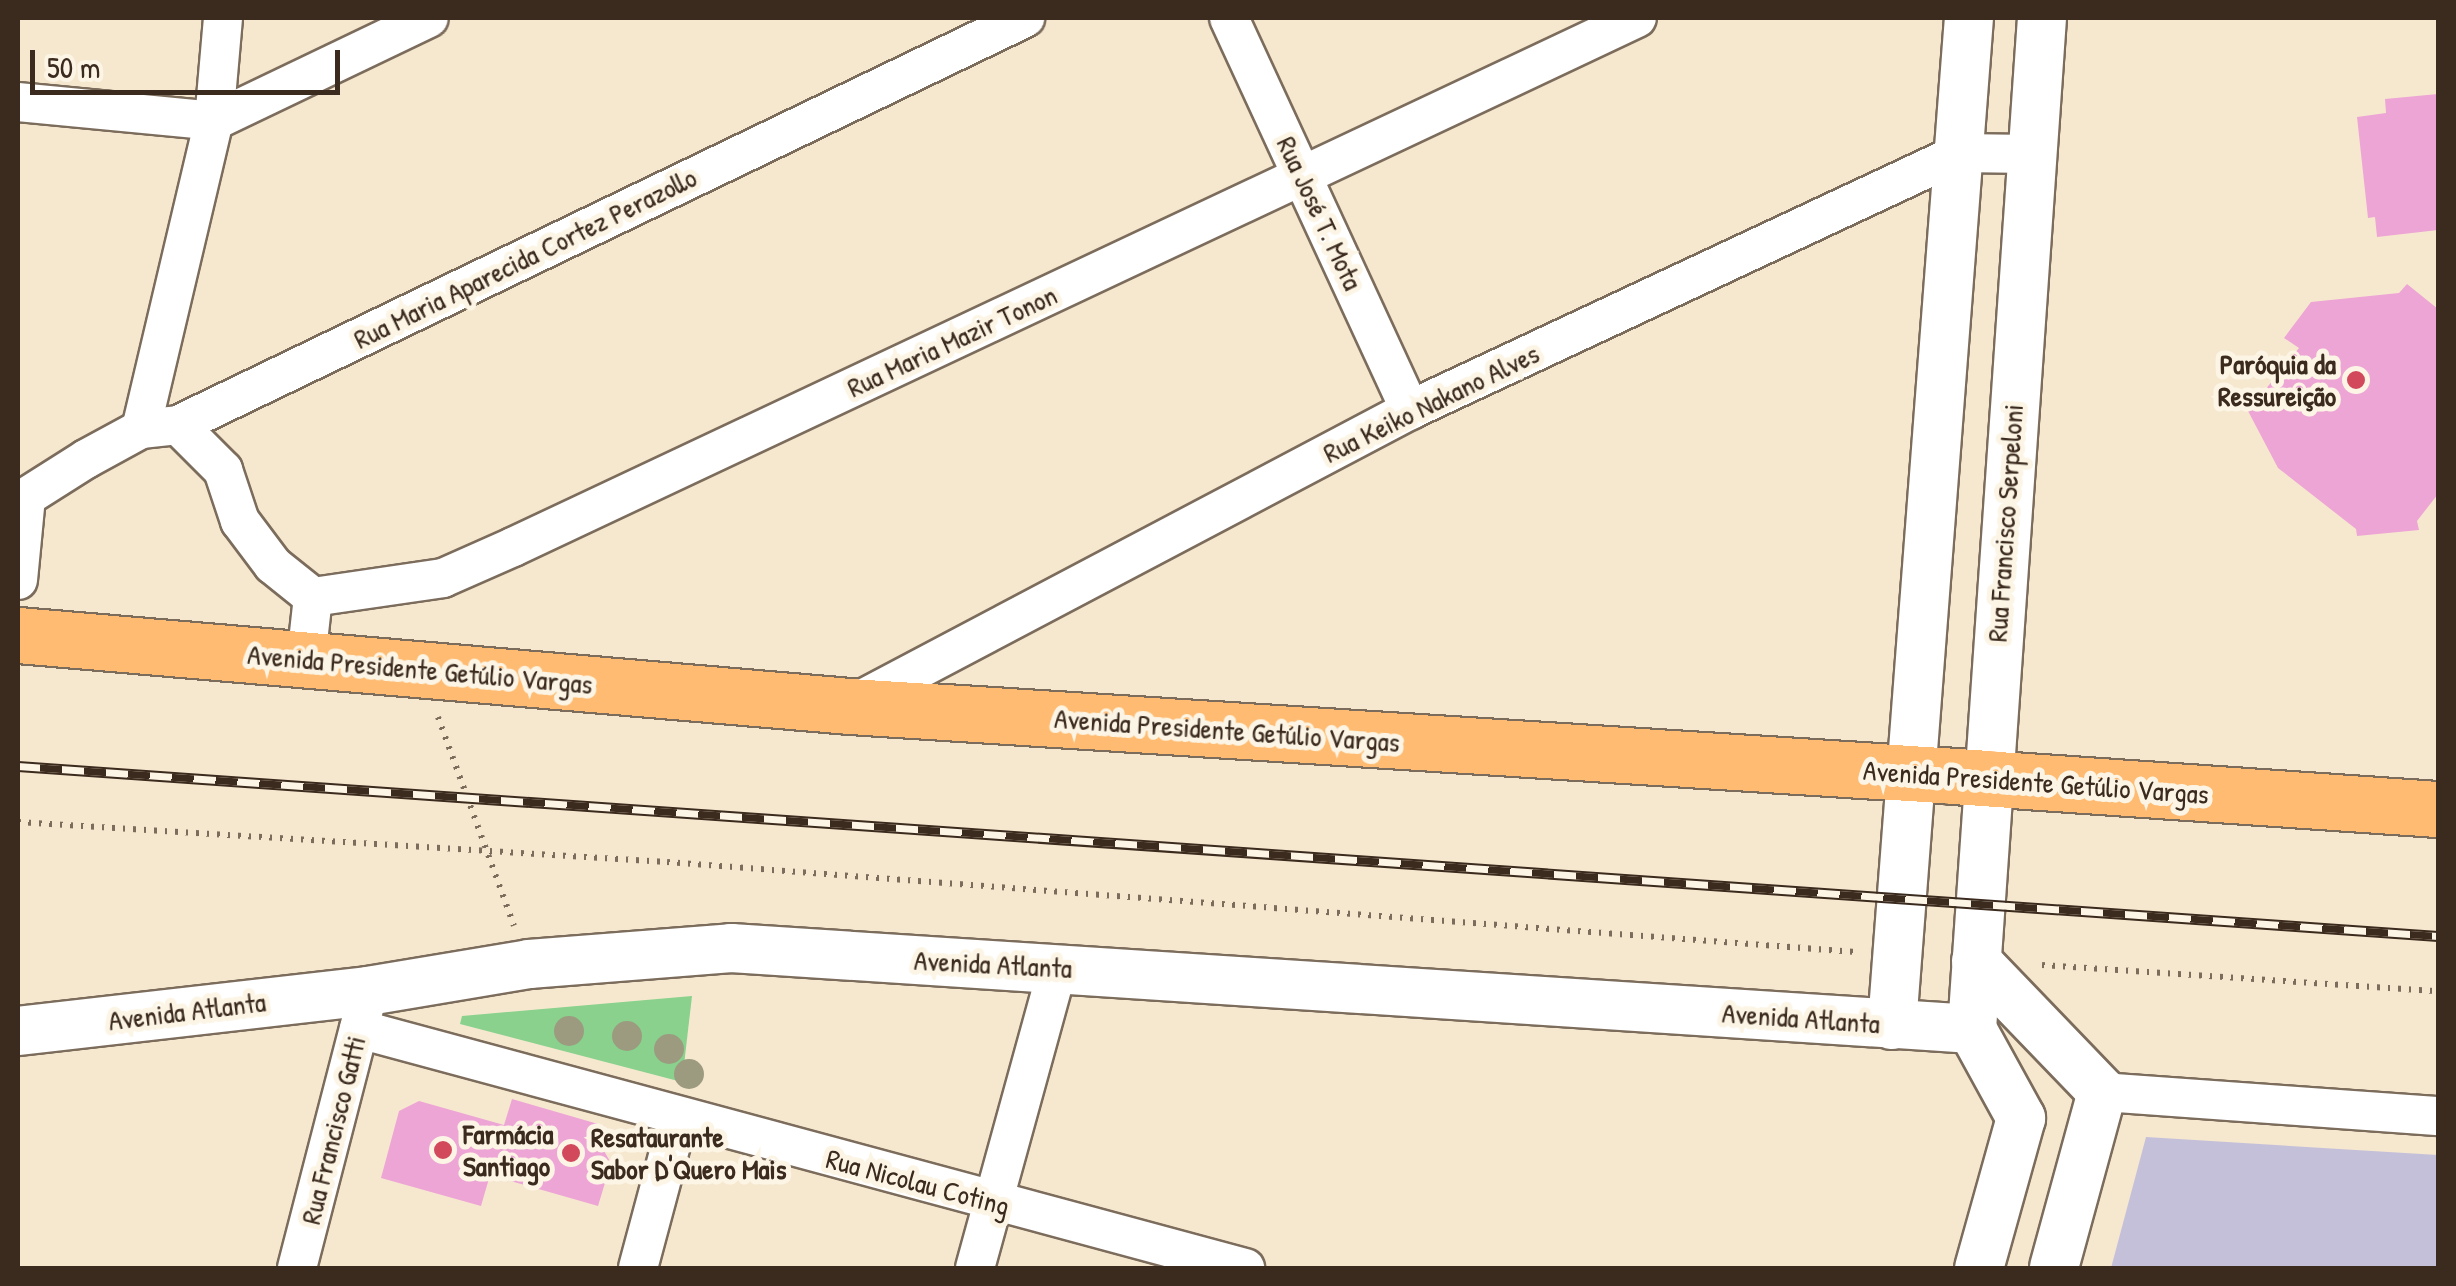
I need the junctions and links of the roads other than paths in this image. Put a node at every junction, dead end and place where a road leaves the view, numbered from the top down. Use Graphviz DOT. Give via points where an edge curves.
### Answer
graph roads {
  1 [pos="223,18"];
  2 [pos="429,18"];
  3 [pos="1026,18"];
  4 [pos="1229,18"];
  5 [pos="1637,18"];
  6 [pos="1969,18"];
  7 [pos="2042,18"];
  8 [pos="18,102"];
  9 [pos="214,121"];
  10 [pos="1960,153"];
  11 [pos="2031,154"];
  12 [pos="1304,175"];
  13 [pos="1410,410"];
  14 [pos="178,425"];
  15 [pos="141,429"];
  16 [pos="22,497"];
  17 [pos="18,580"];
  18 [pos="312,597"];
  19 [pos="18,635"];
  20 [pos="306,660"];
  21 [pos="850,706"];
  22 [pos="1911,772"];
  23 [pos="1988,778"];
  24 [pos="2438,809"];
  25 [pos="1976,961"];
  26 [pos="1058,967"];
  27 [pos="364,1010"];
  28 [pos="1892,1025"];
  29 [pos="1972,1029"];
  30 [pos="21,1042"];
  31 [pos="2102,1092"];
  32 [pos="2438,1116"];
  33 [pos="678,1119"];
  34 [pos="994,1202"];
  35 [pos="298,1268"];
  36 [pos="638,1268"];
  37 [pos="975,1268"];
  38 [pos="1245,1268"];
  39 [pos="1979,1268"];
  40 [pos="2054,1268"];
  1 -- 9 [label="street"];
  2 -- 9 [label="street"];
  3 -- 14 [label="street, Rua Maria Aparecida Cortez Perazollo"];
  4 -- 12 [label="street, Rua José T. Mota"];
  5 -- 12 [label="street, Rua Maria Mazir Tonon"];
  6 -- 10 [label="street"];
  7 -- 11 [label="street, Rua Francisco Serpeloni"];
  8 -- 9 [label="street"];
  9 -- 15 [label="street"];
  10 -- 11 [label="street, Rua Keiko Nakano Alves"];
  10 -- 13 [label="street, Rua Keiko Nakano Alves"];
  10 -- 22 [label="street"];
  11 -- 23 [label="street, Rua Francisco Serpeloni"];
  12 -- 13 [label="street, Rua José T. Mota"];
  12 -- 18 [label="street, Rua Maria Mazir Tonon" via="460,570 379,592"];
  13 -- 21 [label="street, Rua Keiko Nakano Alves"];
  14 -- 15 [label="street, Rua Maria Aparecida Cortez Perazollo"];
  14 -- 18 [label="street" via="223,470 240,521 273,564"];
  15 -- 16 [label="street, Rua Maria Aparecida Cortez Perazollo"];
  16 -- 17 [label="street, Rua Maria Aparecida Cortez Perazollo"];
  18 -- 20 [label="street"];
  19 -- 20 [label="main road, Avenida Presidente Getúlio Vargas"];
  20 -- 21 [label="main road, Avenida Presidente Getúlio Vargas"];
  21 -- 22 [label="main road, Avenida Presidente Getúlio Vargas"];
  22 -- 23 [label="main road, Avenida Presidente Getúlio Vargas"];
  22 -- 28 [label="street"];
  23 -- 24 [label="main road, Avenida Presidente Getúlio Vargas"];
  23 -- 25 [label="street, Rua Francisco Serpeloni"];
  25 -- 29 [label="street, Rua Francisco Serpeloni"];
  25 -- 31 [label="street"];
  26 -- 27 [label="street, Avenida Atlanta" via="731,948 530,964"];
  26 -- 28 [label="street, Avenida Atlanta"];
  26 -- 34 [label="street"];
  27 -- 30 [label="street, Avenida Atlanta"];
  27 -- 33 [label="street, Rua Nicolau Coting"];
  27 -- 35 [label="street, Rua Francisco Gatti"];
  28 -- 29 [label="street, Avenida Atlanta"];
  29 -- 39 [label="street" via="2021,1118"];
  31 -- 32 [label="street"];
  31 -- 40 [label="street"];
  33 -- 34 [label="street, Rua Nicolau Coting"];
  33 -- 36 [label="street"];
  34 -- 37 [label="street"];
  34 -- 38 [label="street, Rua Nicolau Coting"];
}
